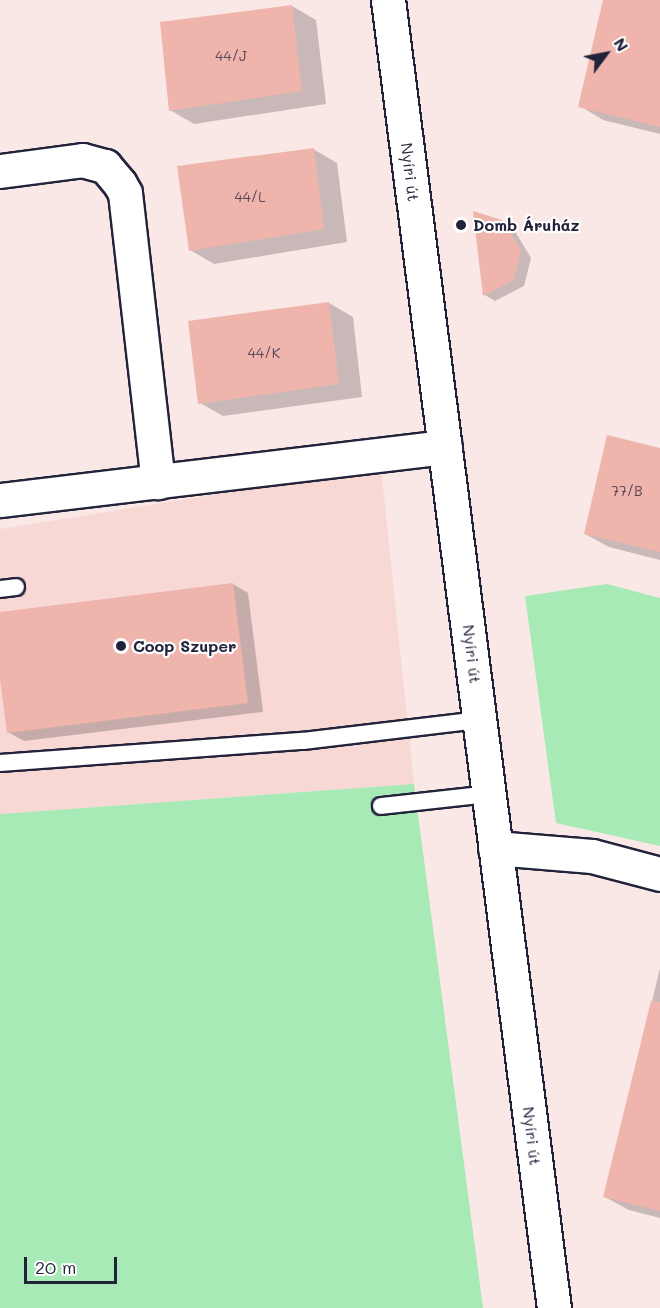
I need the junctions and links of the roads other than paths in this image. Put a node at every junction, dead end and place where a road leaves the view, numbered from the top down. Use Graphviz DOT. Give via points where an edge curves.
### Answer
graph roads {
  1 [pos="388,0"];
  2 [pos="0,171"];
  3 [pos="445,447"];
  4 [pos="158,482"];
  5 [pos="0,500"];
  6 [pos="480,720"];
  7 [pos="0,764"];
  8 [pos="489,794"];
  9 [pos="381,806"];
  10 [pos="495,848"];
  11 [pos="660,874"];
  12 [pos="554,1308"];
  1 -- 3 [label="street, Nyíri út"];
  2 -- 4 [label="street" via="82,160 105,166 120,184 125,194"];
  3 -- 4 [label="street"];
  3 -- 6 [label="street, Nyíri út"];
  4 -- 5 [label="street"];
  6 -- 7 [label="lane" via="303,741"];
  6 -- 8 [label="street, Nyíri út"];
  8 -- 9 [label="lane"];
  8 -- 10 [label="street, Nyíri út"];
  10 -- 11 [label="street" via="592,856"];
  10 -- 12 [label="street, Nyíri út"];
}
